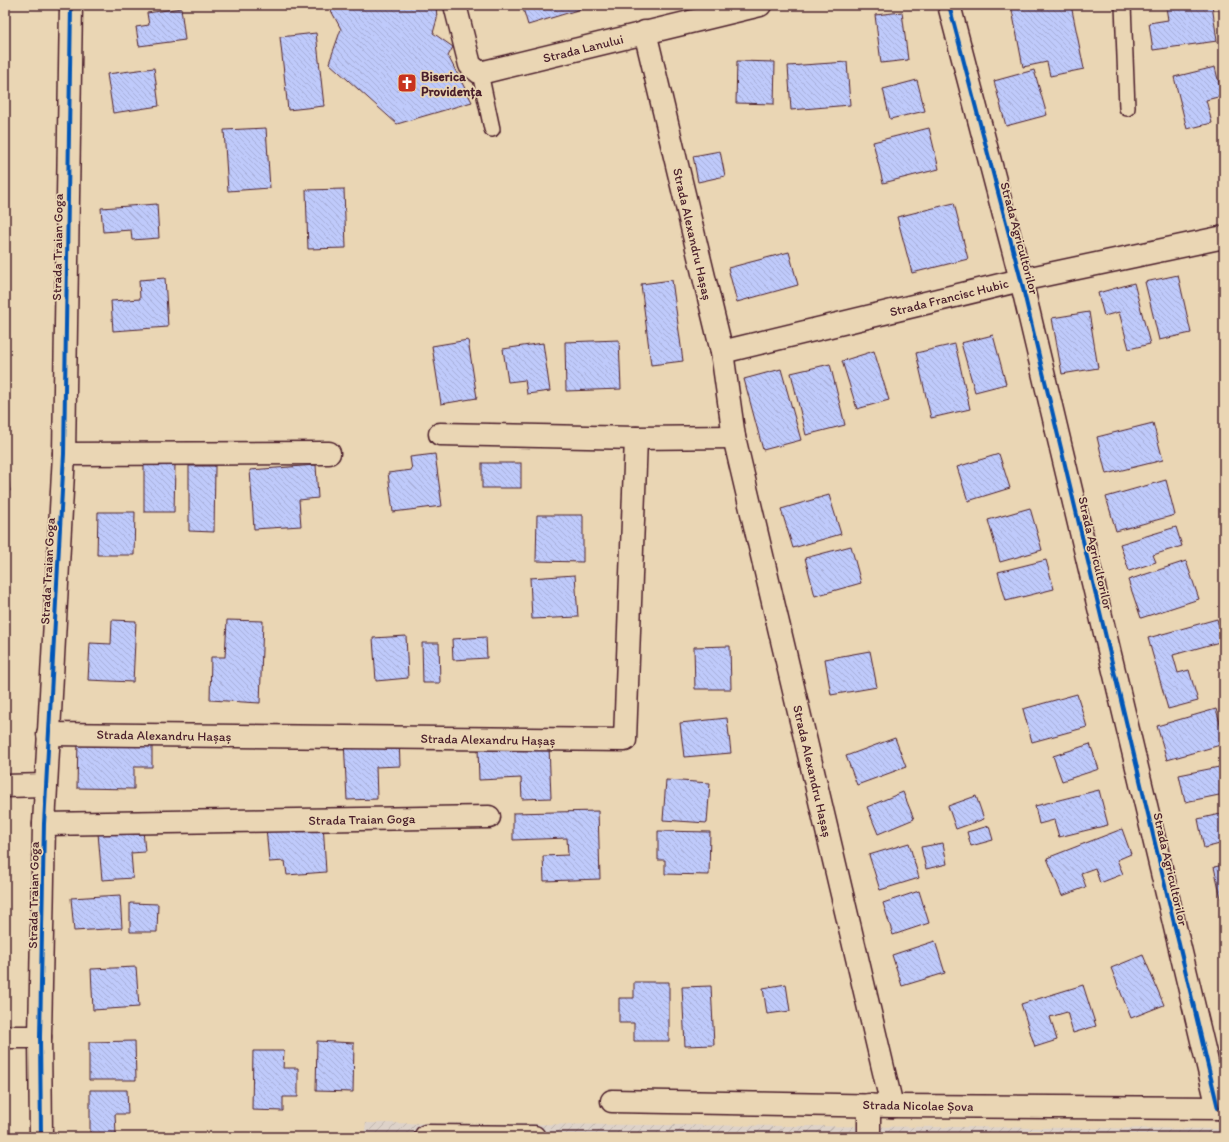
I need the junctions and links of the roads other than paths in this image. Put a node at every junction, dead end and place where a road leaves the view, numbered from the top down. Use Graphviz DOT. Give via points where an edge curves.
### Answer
graph roads {
  1 [pos="71,5"];
  2 [pos="455,5"];
  3 [pos="760,5"];
  4 [pos="949,5"];
  5 [pos="1123,5"];
  6 [pos="645,32"];
  7 [pos="480,73"];
  8 [pos="1127,108"];
  9 [pos="492,129"];
  10 [pos="1224,237"];
  11 [pos="1021,280"];
  12 [pos="722,352"];
  13 [pos="440,434"];
  14 [pos="734,437"];
  15 [pos="636,438"];
  16 [pos="329,453"];
  17 [pos="64,454"];
  18 [pos="48,734"];
  19 [pos="45,785"];
  20 [pos="5,786"];
  21 [pos="489,817"];
  22 [pos="44,824"];
  23 [pos="5,1037"];
  24 [pos="40,1037"];
  25 [pos="612,1101"];
  26 [pos="869,1105"];
  27 [pos="892,1106"];
  28 [pos="1221,1108"];
  29 [pos="426,1136"];
  30 [pos="41,1137"];
  31 [pos="534,1137"];
  32 [pos="869,1137"];
  1 -- 17 [label="street, Strada Traian Goga"];
  2 -- 7 [label="street" via="470,65"];
  3 -- 6 [label="street, Strada Lanului"];
  4 -- 11 [label="street, Strada Agricultorilor"];
  5 -- 8 [label="lane"];
  6 -- 7 [label="street, Strada Lanului"];
  6 -- 12 [label="street, Strada Alexandru Hașaș"];
  7 -- 9 [label="lane"];
  10 -- 11 [label="street, Strada Francisc Hubic"];
  11 -- 12 [label="street, Strada Francisc Hubic"];
  11 -- 28 [label="street, Strada Agricultorilor"];
  12 -- 14 [label="street, Strada Alexandru Hașaș"];
  13 -- 15 [label="street"];
  14 -- 15 [label="street"];
  14 -- 27 [label="street, Strada Alexandru Hașaș"];
  15 -- 18 [label="street, Strada Alexandru Hașaș" via="626,740"];
  16 -- 17 [label="street"];
  17 -- 18 [label="street, Strada Traian Goga"];
  18 -- 19 [label="street, Strada Traian Goga"];
  19 -- 20 [label="street"];
  19 -- 22 [label="street, Strada Traian Goga"];
  21 -- 22 [label="street, Strada Traian Goga"];
  22 -- 24 [label="street, Strada Traian Goga"];
  23 -- 24 [label="street"];
  24 -- 30 [label="street, Strada Traian Goga"];
  25 -- 26 [label="street, Strada Nicolae Șova"];
  26 -- 27 [label="street, Strada Nicolae Șova"];
  26 -- 32 [label="street"];
  27 -- 28 [label="street, Strada Nicolae Șova"];
  29 -- 31 [label="street"];
}
